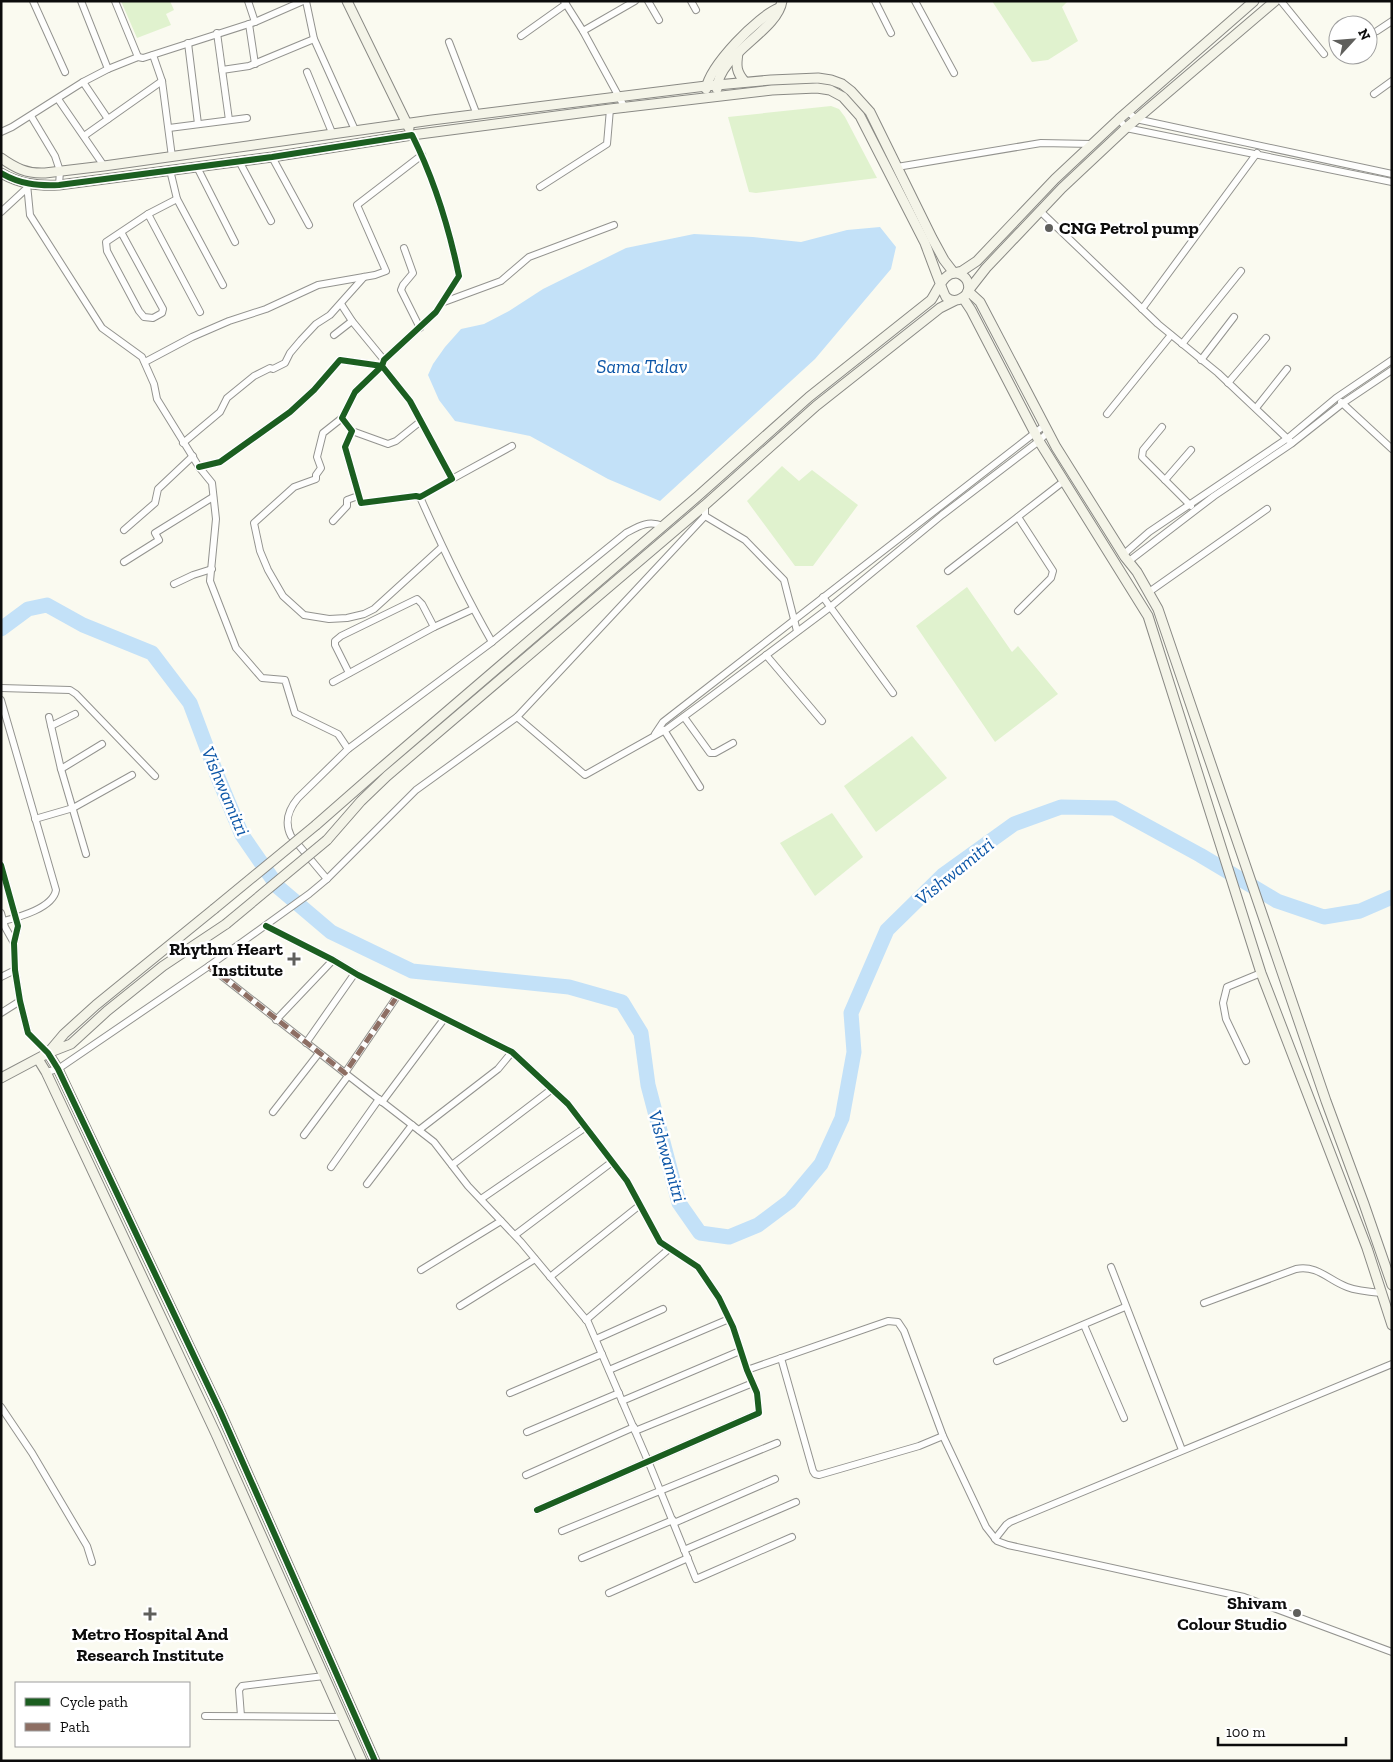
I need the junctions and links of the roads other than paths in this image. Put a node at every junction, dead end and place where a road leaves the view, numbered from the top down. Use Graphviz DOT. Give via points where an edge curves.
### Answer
graph roads {
  1 [pos="33,1"];
  2 [pos="80,1"];
  3 [pos="115,1"];
  4 [pos="248,1"];
  5 [pos="305,1"];
  6 [pos="347,1"];
  7 [pos="635,1"];
  8 [pos="648,1"];
  9 [pos="691,1"];
  10 [pos="874,1"];
  11 [pos="914,1"];
  12 [pos="1254,1"];
  13 [pos="1275,1"];
  14 [pos="1281,1"];
  15 [pos="565,2"];
  16 [pos="783,4"];
  17 [pos="696,10"];
  18 [pos="659,20"];
  19 [pos="1392,21"];
  20 [pos="252,23"];
  21 [pos="1378,30"];
  22 [pos="583,31"];
  23 [pos="891,33"];
  24 [pos="217,34"];
  25 [pos="522,36"];
  26 [pos="314,39"];
  27 [pos="449,42"];
  28 [pos="188,43"];
  29 [pos="738,52"];
  30 [pos="1324,54"];
  31 [pos="153,55"];
  32 [pos="138,57"];
  33 [pos="255,64"];
  34 [pos="108,69"];
  35 [pos="222,70"];
  36 [pos="65,72"];
  37 [pos="307,72"];
  38 [pos="954,73"];
  39 [pos="162,81"];
  40 [pos="1392,81"];
  41 [pos="83,82"];
  42 [pos="745,82"];
  43 [pos="717,85"];
  44 [pos="706,86"];
  45 [pos="1374,94"];
  46 [pos="619,97"];
  47 [pos="717,97"];
  48 [pos="58,99"];
  49 [pos="706,99"];
  50 [pos="625,108"];
  51 [pos="610,109"];
  52 [pos="1127,111"];
  53 [pos="477,115"];
  54 [pos="31,116"];
  55 [pos="247,118"];
  56 [pos="108,119"];
  57 [pos="1119,119"];
  58 [pos="1136,119"];
  59 [pos="229,120"];
  60 [pos="198,124"];
  61 [pos="407,124"];
  62 [pos="169,128"];
  63 [pos="1126,128"];
  64 [pos="355,130"];
  65 [pos="1,132"];
  66 [pos="334,135"];
  67 [pos="412,135"];
  68 [pos="84,136"];
  69 [pos="1092,144"];
  70 [pos="251,146"];
  71 [pos="1262,146"];
  72 [pos="1256,154"];
  73 [pos="422,155"];
  74 [pos="172,157"];
  75 [pos="272,157"];
  76 [pos="1,158"];
  77 [pos="253,159"];
  78 [pos="238,161"];
  79 [pos="104,166"];
  80 [pos="197,167"];
  81 [pos="897,167"];
  82 [pos="170,170"];
  83 [pos="60,171"];
  84 [pos="1,173"];
  85 [pos="1392,174"];
  86 [pos="1392,182"];
  87 [pos="27,186"];
  88 [pos="59,186"];
  89 [pos="540,187"];
  90 [pos="177,198"];
  91 [pos="1040,211"];
  92 [pos="1,212"];
  93 [pos="148,214"];
  94 [pos="271,221"];
  95 [pos="309,225"];
  96 [pos="614,225"];
  97 [pos="122,232"];
  98 [pos="235,242"];
  99 [pos="404,248"];
  100 [pos="1242,271"];
  101 [pos="954,273"];
  102 [pos="364,277"];
  103 [pos="223,285"];
  104 [pos="941,285"];
  105 [pos="962,297"];
  106 [pos="444,302"];
  107 [pos="341,304"];
  108 [pos="1142,309"];
  109 [pos="200,312"];
  110 [pos="1234,317"];
  111 [pos="352,321"];
  112 [pos="420,328"];
  113 [pos="334,335"];
  114 [pos="1172,335"];
  115 [pos="1266,338"];
  116 [pos="1182,344"];
  117 [pos="859,357"];
  118 [pos="1201,360"];
  119 [pos="1392,360"];
  120 [pos="145,362"];
  121 [pos="383,363"];
  122 [pos="866,366"];
  123 [pos="1287,369"];
  124 [pos="1392,370"];
  125 [pos="1228,383"];
  126 [pos="821,387"];
  127 [pos="828,396"];
  128 [pos="1336,398"];
  129 [pos="1343,403"];
  130 [pos="1256,408"];
  131 [pos="1107,414"];
  132 [pos="342,418"];
  133 [pos="421,421"];
  134 [pos="1162,427"];
  135 [pos="1046,428"];
  136 [pos="352,431"];
  137 [pos="1037,437"];
  138 [pos="1290,440"];
  139 [pos="183,443"];
  140 [pos="512,446"];
  141 [pos="1392,449"];
  142 [pos="1191,450"];
  143 [pos="193,456"];
  144 [pos="199,467"];
  145 [pos="452,479"];
  146 [pos="1165,480"];
  147 [pos="1064,481"];
  148 [pos="358,496"];
  149 [pos="213,497"];
  150 [pos="420,497"];
  151 [pos="1189,504"];
  152 [pos="705,506"];
  153 [pos="937,508"];
  154 [pos="1267,509"];
  155 [pos="1195,510"];
  156 [pos="942,515"];
  157 [pos="705,516"];
  158 [pos="1018,517"];
  159 [pos="333,521"];
  160 [pos="663,526"];
  161 [pos="124,530"];
  162 [pos="894,542"];
  163 [pos="442,547"];
  164 [pos="900,549"];
  165 [pos="1125,556"];
  166 [pos="1112,559"];
  167 [pos="124,562"];
  168 [pos="212,569"];
  169 [pos="948,571"];
  170 [pos="174,584"];
  171 [pos="1149,592"];
  172 [pos="823,597"];
  173 [pos="829,608"];
  174 [pos="473,609"];
  175 [pos="1018,611"];
  176 [pos="794,620"];
  177 [pos="434,627"];
  178 [pos="797,631"];
  179 [pos="492,642"];
  180 [pos="766,655"];
  181 [pos="349,673"];
  182 [pos="333,682"];
  183 [pos="1,688"];
  184 [pos="893,693"];
  185 [pos="1,700"];
  186 [pos="75,714"];
  187 [pos="48,717"];
  188 [pos="517,717"];
  189 [pos="684,717"];
  190 [pos="822,721"];
  191 [pos="51,726"];
  192 [pos="664,730"];
  193 [pos="656,734"];
  194 [pos="733,743"];
  195 [pos="102,744"];
  196 [pos="348,748"];
  197 [pos="1210,762"];
  198 [pos="1195,765"];
  199 [pos="61,769"];
  200 [pos="132,775"];
  201 [pos="155,776"];
  202 [pos="700,787"];
  203 [pos="73,808"];
  204 [pos="35,819"];
  205 [pos="86,854"];
  206 [pos="1,866"];
  207 [pos="327,878"];
  208 [pos="1,913"];
  209 [pos="16,918"];
  210 [pos="4,921"];
  211 [pos="267,924"];
  212 [pos="14,943"];
  213 [pos="333,960"];
  214 [pos="209,966"];
  215 [pos="14,970"];
  216 [pos="355,973"];
  217 [pos="1261,973"];
  218 [pos="1,977"];
  219 [pos="398,995"];
  220 [pos="20,1001"];
  221 [pos="1,1013"];
  222 [pos="444,1019"];
  223 [pos="276,1020"];
  224 [pos="306,1043"];
  225 [pos="512,1052"];
  226 [pos="48,1053"];
  227 [pos="319,1053"];
  228 [pos="38,1059"];
  229 [pos="1246,1061"];
  230 [pos="58,1069"];
  231 [pos="46,1072"];
  232 [pos="347,1075"];
  233 [pos="1,1078"];
  234 [pos="552,1089"];
  235 [pos="381,1101"];
  236 [pos="273,1112"];
  237 [pos="412,1125"];
  238 [pos="586,1127"];
  239 [pos="419,1130"];
  240 [pos="304,1135"];
  241 [pos="612,1162"];
  242 [pos="452,1165"];
  243 [pos="331,1166"];
  244 [pos="367,1184"];
  245 [pos="481,1199"];
  246 [pos="640,1206"];
  247 [pos="502,1221"];
  248 [pos="515,1236"];
  249 [pos="669,1249"];
  250 [pos="535,1258"];
  251 [pos="1111,1267"];
  252 [pos="421,1270"];
  253 [pos="550,1277"];
  254 [pos="1392,1286"];
  255 [pos="1382,1293"];
  256 [pos="1204,1303"];
  257 [pos="460,1306"];
  258 [pos="1125,1307"];
  259 [pos="663,1309"];
  260 [pos="729,1319"];
  261 [pos="586,1320"];
  262 [pos="1084,1325"];
  263 [pos="1392,1325"];
  264 [pos="596,1338"];
  265 [pos="740,1351"];
  266 [pos="602,1354"];
  267 [pos="781,1358"];
  268 [pos="997,1360"];
  269 [pos="1392,1364"];
  270 [pos="609,1370"];
  271 [pos="747,1370"];
  272 [pos="753,1383"];
  273 [pos="510,1393"];
  274 [pos="619,1393"];
  275 [pos="622,1401"];
  276 [pos="1,1407"];
  277 [pos="1124,1418"];
  278 [pos="634,1429"];
  279 [pos="526,1432"];
  280 [pos="943,1436"];
  281 [pos="777,1443"];
  282 [pos="1182,1450"];
  283 [pos="649,1462"];
  284 [pos="526,1475"];
  285 [pos="775,1479"];
  286 [pos="661,1491"];
  287 [pos="796,1502"];
  288 [pos="538,1510"];
  289 [pos="673,1522"];
  290 [pos="562,1532"];
  291 [pos="792,1537"];
  292 [pos="996,1539"];
  293 [pos="684,1550"];
  294 [pos="582,1558"];
  295 [pos="688,1558"];
  296 [pos="92,1562"];
  297 [pos="609,1594"];
  298 [pos="1392,1652"];
  299 [pos="324,1676"];
  300 [pos="205,1716"];
  301 [pos="241,1716"];
  302 [pos="342,1717"];
  303 [pos="362,1761"];
  304 [pos="375,1761"];
  1 -- 36 [label="street"];
  2 -- 34 [label="street"];
  3 -- 32 [label="street"];
  4 -- 20 [label="street"];
  5 -- 20 [label="street"];
  5 -- 26 [label="street"];
  6 -- 61 [label="main road"];
  7 -- 22 [label="street"];
  8 -- 18 [label="street"];
  9 -- 17 [label="street"];
  10 -- 23 [label="street"];
  11 -- 38 [label="street"];
  12 -- 52 [label="main road"];
  13 -- 58 [label="main road"];
  14 -- 30 [label="street"];
  15 -- 22 [label="street"];
  15 -- 25 [label="street"];
  16 -- 29 [label="main road" via="776,16"];
  16 -- 44 [label="main road" via="770,11 733,46"];
  19 -- 21 [label="street"];
  20 -- 24 [label="street"];
  20 -- 33 [label="street"];
  22 -- 46 [label="street"];
  24 -- 28 [label="street"];
  24 -- 35 [label="street"];
  26 -- 33 [label="street"];
  26 -- 64 [label="street"];
  27 -- 53 [label="street"];
  28 -- 31 [label="street"];
  28 -- 60 [label="street"];
  29 -- 42 [label="main road" via="737,71"];
  29 -- 43 [label="main road" via="722,71"];
  31 -- 32 [label="street"];
  31 -- 39 [label="street"];
  32 -- 34 [label="street"];
  33 -- 35 [label="street"];
  34 -- 41 [label="street"];
  35 -- 59 [label="street"];
  37 -- 66 [label="street"];
  39 -- 56 [label="street"];
  39 -- 62 [label="street"];
  40 -- 45 [label="street"];
  41 -- 48 [label="street"];
  41 -- 56 [label="street"];
  42 -- 43 [label="main road"];
  42 -- 81 [label="main road" via="818,78 842,84 870,112"];
  43 -- 44 [label="main road"];
  43 -- 47 [label="main road"];
  44 -- 46 [label="main road"];
  44 -- 49 [label="main road"];
  46 -- 50 [label="street"];
  46 -- 53 [label="main road"];
  47 -- 49 [label="main road"];
  47 -- 104 [label="main road" via="817,88 843,96 868,129 925,243"];
  48 -- 54 [label="street"];
  48 -- 68 [label="street"];
  49 -- 50 [label="main road"];
  50 -- 51 [label="main road"];
  51 -- 67 [label="main road"];
  51 -- 89 [label="street" via="607,144"];
  52 -- 57 [label="main road"];
  52 -- 58 [label="street"];
  53 -- 61 [label="main road"];
  54 -- 65 [label="street"];
  54 -- 83 [label="street" via="55,156"];
  55 -- 59 [label="street"];
  56 -- 68 [label="street"];
  57 -- 63 [label="street"];
  57 -- 69 [label="main road"];
  58 -- 63 [label="main road"];
  58 -- 71 [label="street"];
  59 -- 60 [label="street"];
  60 -- 62 [label="street"];
  61 -- 64 [label="main road"];
  61 -- 67 [label="main road"];
  62 -- 74 [label="street"];
  63 -- 72 [label="street"];
  63 -- 91 [label="main road"];
  64 -- 66 [label="main road"];
  66 -- 70 [label="main road"];
  67 -- 73 [label="street"];
  67 -- 75 [label="main road"];
  68 -- 79 [label="street"];
  69 -- 81 [label="street" via="1041,143"];
  69 -- 101 [label="main road" via="978,261"];
  70 -- 74 [label="main road"];
  70 -- 77 [label="main road"];
  71 -- 72 [label="street"];
  71 -- 85 [label="street"];
  72 -- 86 [label="street"];
  72 -- 108 [label="street"];
  73 -- 102 [label="street" via="356,205 386,271"];
  73 -- 106 [label="street" via="450,236 459,276"];
  74 -- 79 [label="main road"];
  75 -- 77 [label="main road"];
  75 -- 95 [label="street"];
  76 -- 83 [label="main road" via="16,168 35,174"];
  77 -- 78 [label="main road"];
  78 -- 80 [label="main road"];
  78 -- 94 [label="street"];
  79 -- 83 [label="main road"];
  80 -- 82 [label="main road"];
  80 -- 98 [label="street"];
  81 -- 101 [label="main road" via="932,238"];
  82 -- 88 [label="main road"];
  82 -- 90 [label="street"];
  83 -- 88 [label="street"];
  84 -- 87 [label="main road"];
  87 -- 88 [label="main road"];
  87 -- 92 [label="street"];
  87 -- 120 [label="street" via="30,216 102,328"];
  90 -- 93 [label="street"];
  90 -- 103 [label="street"];
  91 -- 105 [label="main road"];
  91 -- 108 [label="street"];
  93 -- 97 [label="street"];
  93 -- 109 [label="street"];
  96 -- 106 [label="street" via="529,257 501,281"];
  97 -- 97 [label="street" via="163,309 153,318 144,317 139,311 107,251 106,242"];
  99 -- 112 [label="street" via="413,273 401,290"];
  100 -- 116 [label="street"];
  101 -- 104 [label="main road"];
  101 -- 105 [label="main road" via="963,275 968,283"];
  102 -- 107 [label="street"];
  102 -- 120 [label="street" via="318,285 266,309 228,321"];
  104 -- 105 [label="main road" via="943,294 950,300"];
  104 -- 117 [label="main road" via="931,300"];
  105 -- 122 [label="main road" via="940,308"];
  105 -- 135 [label="main road" via="980,302"];
  105 -- 137 [label="main road"];
  106 -- 112 [label="street"];
  107 -- 111 [label="street"];
  107 -- 139 [label="street" via="311,330 285,363 254,376 227,398 220,412"];
  108 -- 114 [label="street"];
  110 -- 118 [label="street"];
  111 -- 113 [label="street"];
  111 -- 121 [label="street"];
  112 -- 121 [label="street"];
  114 -- 116 [label="street"];
  114 -- 131 [label="street"];
  115 -- 125 [label="street"];
  116 -- 118 [label="street"];
  117 -- 122 [label="main road"];
  117 -- 126 [label="main road"];
  118 -- 125 [label="street"];
  119 -- 128 [label="street"];
  120 -- 139 [label="street" via="157,399"];
  121 -- 132 [label="street" via="355,392"];
  121 -- 133 [label="street"];
  121 -- 144 [label="street" via="340,360 290,412 220,462"];
  122 -- 127 [label="main road"];
  123 -- 130 [label="street"];
  124 -- 129 [label="street"];
  125 -- 130 [label="street"];
  126 -- 127 [label="main road"];
  126 -- 160 [label="main road"];
  127 -- 152 [label="main road"];
  128 -- 129 [label="street"];
  128 -- 138 [label="street"];
  129 -- 138 [label="street"];
  129 -- 141 [label="street"];
  130 -- 138 [label="street"];
  132 -- 136 [label="street"];
  132 -- 163 [label="street" via="323,434 317,457 321,468 316,479 294,487 254,522 260,551 283,596 304,615 329,619 364,614 374,609"];
  133 -- 136 [label="street" via="396,442 388,444"];
  133 -- 145 [label="street"];
  134 -- 146 [label="street" via="1142,453"];
  135 -- 137 [label="street"];
  135 -- 165 [label="main road"];
  136 -- 148 [label="street" via="345,447"];
  137 -- 147 [label="main road"];
  137 -- 153 [label="street"];
  137 -- 156 [label="street"];
  138 -- 151 [label="street"];
  138 -- 155 [label="street"];
  139 -- 143 [label="street"];
  140 -- 145 [label="street"];
  142 -- 146 [label="street"];
  143 -- 144 [label="street"];
  143 -- 161 [label="street" via="158,489 155,503"];
  144 -- 149 [label="street" via="212,483"];
  145 -- 150 [label="street"];
  146 -- 151 [label="street"];
  147 -- 158 [label="street"];
  147 -- 166 [label="main road"];
  148 -- 150 [label="street" via="361,503"];
  148 -- 159 [label="street" via="347,500 347,506"];
  149 -- 167 [label="street" via="155,533 159,540"];
  149 -- 168 [label="street" via="216,519"];
  150 -- 163 [label="street"];
  151 -- 155 [label="street"];
  151 -- 165 [label="street" via="1149,532"];
  152 -- 157 [label="street"];
  152 -- 226 [label="main road, bridge" via="387,776 327,840 226,924 148,978 71,1044"];
  153 -- 156 [label="street"];
  153 -- 162 [label="street"];
  154 -- 171 [label="street"];
  155 -- 165 [label="street"];
  156 -- 164 [label="street"];
  157 -- 176 [label="street" via="746,540 784,580"];
  157 -- 188 [label="street"];
  158 -- 169 [label="street"];
  158 -- 175 [label="street" via="1053,572 1051,578"];
  160 -- 179 [label="street" via="654,522 626,533"];
  160 -- 226 [label="main road, bridge" via="316,825 96,1005"];
  162 -- 164 [label="street"];
  162 -- 172 [label="street"];
  163 -- 174 [label="street"];
  164 -- 173 [label="street"];
  165 -- 166 [label="main road"];
  165 -- 171 [label="main road"];
  166 -- 198 [label="main road" via="1148,616"];
  168 -- 170 [label="street"];
  168 -- 196 [label="street" via="210,581 236,648 262,678 285,680 295,713 338,734"];
  171 -- 197 [label="main road" via="1158,609"];
  172 -- 173 [label="street"];
  172 -- 176 [label="street"];
  173 -- 178 [label="street"];
  173 -- 184 [label="street"];
  174 -- 177 [label="street"];
  174 -- 179 [label="street"];
  176 -- 178 [label="street"];
  176 -- 193 [label="street" via="663,722"];
  177 -- 181 [label="street"];
  177 -- 181 [label="street" via="417,599 341,636 335,645"];
  178 -- 180 [label="street"];
  179 -- 196 [label="street"];
  180 -- 189 [label="street"];
  180 -- 190 [label="street"];
  181 -- 182 [label="street"];
  183 -- 201 [label="street" via="70,690"];
  185 -- 204 [label="street"];
  186 -- 191 [label="street"];
  187 -- 191 [label="street"];
  188 -- 193 [label="street" via="585,775"];
  188 -- 207 [label="street" via="416,790"];
  189 -- 192 [label="street"];
  189 -- 194 [label="street" via="710,754"];
  191 -- 199 [label="street"];
  192 -- 193 [label="street"];
  192 -- 202 [label="street"];
  195 -- 199 [label="street"];
  196 -- 207 [label="street" via="298,798 288,816 291,836"];
  197 -- 198 [label="main road"];
  197 -- 254 [label="main road"];
  198 -- 217 [label="main road"];
  199 -- 203 [label="street"];
  200 -- 203 [label="street"];
  203 -- 204 [label="street"];
  203 -- 205 [label="street"];
  204 -- 209 [label="street" via="56,890 53,898 27,915"];
  206 -- 209 [label="street"];
  207 -- 211 [label="street"];
  208 -- 210 [label="street"];
  209 -- 210 [label="street"];
  209 -- 212 [label="street" via="18,926"];
  210 -- 212 [label="street"];
  211 -- 213 [label="street"];
  211 -- 214 [label="street"];
  212 -- 215 [label="street"];
  213 -- 216 [label="street"];
  213 -- 223 [label="street"];
  214 -- 223 [label="street"];
  214 -- 230 [label="street"];
  215 -- 218 [label="street"];
  215 -- 220 [label="street"];
  216 -- 219 [label="street"];
  216 -- 224 [label="street"];
  217 -- 229 [label="street" via="1227,987 1224,1003 1226,1019"];
  217 -- 255 [label="main road"];
  219 -- 222 [label="street"];
  219 -- 232 [label="street"];
  220 -- 221 [label="street"];
  220 -- 226 [label="street" via="28,1033"];
  222 -- 225 [label="street"];
  222 -- 235 [label="street"];
  223 -- 224 [label="street"];
  224 -- 227 [label="street"];
  225 -- 234 [label="street"];
  225 -- 239 [label="street" via="498,1069"];
  226 -- 228 [label="main road"];
  226 -- 230 [label="main road"];
  227 -- 232 [label="street"];
  227 -- 236 [label="street"];
  228 -- 231 [label="main road"];
  228 -- 233 [label="main road"];
  230 -- 231 [label="street"];
  230 -- 304 [label="main road" via="220,1411"];
  231 -- 299 [label="main road" via="212,1426"];
  232 -- 235 [label="street"];
  232 -- 240 [label="street"];
  234 -- 238 [label="street"];
  234 -- 242 [label="street"];
  235 -- 237 [label="street"];
  235 -- 243 [label="street"];
  237 -- 239 [label="street"];
  237 -- 244 [label="street"];
  238 -- 241 [label="street"];
  238 -- 245 [label="street"];
  239 -- 242 [label="street" via="434,1142"];
  241 -- 246 [label="street"];
  241 -- 248 [label="street"];
  242 -- 245 [label="street"];
  245 -- 247 [label="street"];
  246 -- 249 [label="street" via="660,1242"];
  246 -- 253 [label="street"];
  247 -- 248 [label="street"];
  247 -- 252 [label="street"];
  248 -- 250 [label="street"];
  249 -- 260 [label="street" via="698,1267"];
  249 -- 261 [label="street"];
  250 -- 253 [label="street"];
  250 -- 257 [label="street"];
  251 -- 258 [label="street"];
  253 -- 261 [label="street"];
  255 -- 256 [label="street" via="1352,1289 1313,1269 1304,1268"];
  255 -- 263 [label="main road"];
  258 -- 262 [label="street"];
  258 -- 282 [label="street"];
  259 -- 264 [label="street"];
  260 -- 265 [label="street"];
  260 -- 270 [label="street"];
  261 -- 264 [label="street"];
  262 -- 268 [label="street"];
  262 -- 277 [label="street"];
  264 -- 266 [label="street"];
  265 -- 271 [label="street"];
  265 -- 275 [label="street"];
  266 -- 270 [label="street"];
  266 -- 273 [label="street"];
  267 -- 271 [label="street"];
  267 -- 280 [label="street" via="888,1321 898,1322"];
  267 -- 280 [label="street" via="815,1474 919,1446"];
  269 -- 282 [label="street"];
  270 -- 274 [label="street"];
  271 -- 272 [label="street"];
  272 -- 278 [label="street"];
  272 -- 283 [label="street" via="759,1413"];
  274 -- 275 [label="street"];
  274 -- 279 [label="street"];
  275 -- 278 [label="street"];
  276 -- 296 [label="street" via="87,1546"];
  278 -- 283 [label="street"];
  278 -- 284 [label="street"];
  280 -- 292 [label="street" via="986,1527"];
  281 -- 286 [label="street"];
  282 -- 292 [label="street" via="1010,1522"];
  283 -- 286 [label="street"];
  283 -- 288 [label="street"];
  285 -- 289 [label="street"];
  286 -- 289 [label="street"];
  286 -- 290 [label="street"];
  287 -- 293 [label="street"];
  289 -- 293 [label="street"];
  289 -- 294 [label="street"];
  291 -- 295 [label="street" via="696,1579"];
  292 -- 298 [label="street" via="1008,1545 1244,1597"];
  293 -- 295 [label="street"];
  295 -- 297 [label="street"];
  299 -- 301 [label="street" via="242,1686 239,1690"];
  299 -- 302 [label="main road"];
  300 -- 301 [label="street"];
  301 -- 302 [label="street"];
  302 -- 303 [label="main road"];
}
